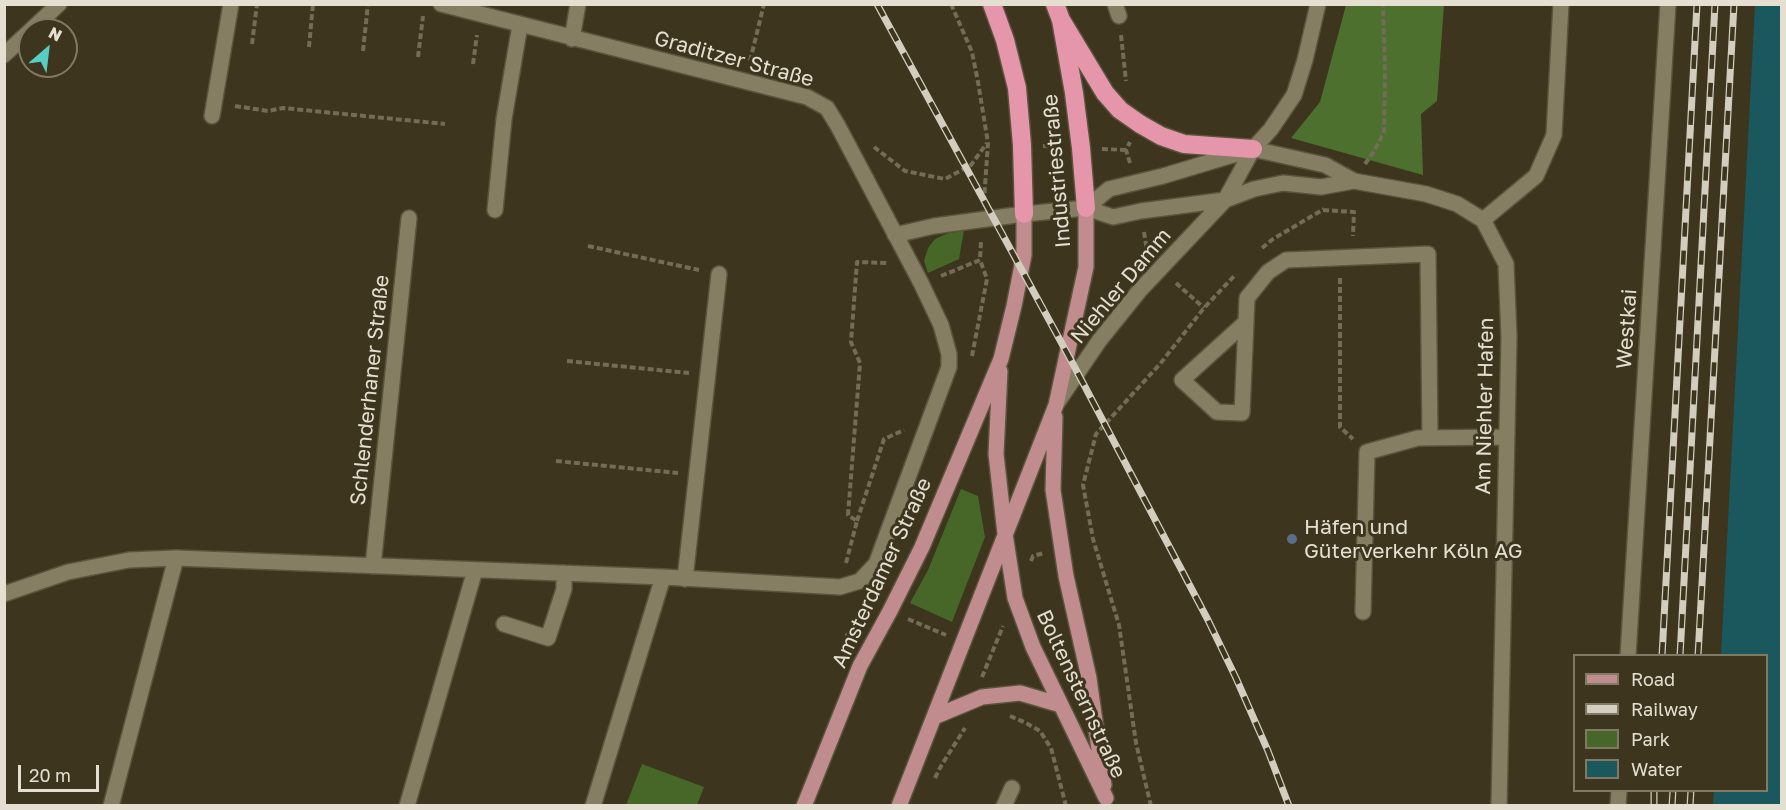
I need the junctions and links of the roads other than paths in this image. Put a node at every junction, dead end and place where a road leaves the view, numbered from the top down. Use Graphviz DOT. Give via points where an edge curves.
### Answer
graph roads {
  1 [pos="59,4"];
  2 [pos="231,4"];
  3 [pos="441,4"];
  4 [pos="578,4"];
  5 [pos="992,4"];
  6 [pos="1317,4"];
  7 [pos="1561,4"];
  8 [pos="1668,4"];
  9 [pos="1058,12"];
  10 [pos="44,18"];
  11 [pos="520,25"];
  12 [pos="572,39"];
  13 [pos="18,43"];
  14 [pos="4,55"];
  15 [pos="213,110"];
  16 [pos="1253,149"];
  17 [pos="1354,181"];
  18 [pos="1225,200"];
  19 [pos="1086,208"];
  20 [pos="495,210"];
  21 [pos="1023,214"];
  22 [pos="409,218"];
  23 [pos="1483,220"];
  24 [pos="895,236"];
  25 [pos="719,274"];
  26 [pos="1246,322"];
  27 [pos="1001,359"];
  28 [pos="1056,405"];
  29 [pos="1430,437"];
  30 [pos="1506,437"];
  31 [pos="1005,534"];
  32 [pos="176,558"];
  33 [pos="373,566"];
  34 [pos="475,570"];
  35 [pos="564,573"];
  36 [pos="663,577"];
  37 [pos="685,579"];
  38 [pos="4,594"];
  39 [pos="1363,612"];
  40 [pos="504,624"];
  41 [pos="1628,654"];
  42 [pos="1061,705"];
  43 [pos="934,717"];
  44 [pos="1012,788"];
  45 [pos="1107,802"];
  46 [pos="111,806"];
  47 [pos="407,806"];
  48 [pos="593,806"];
  49 [pos="804,806"];
  50 [pos="899,806"];
  51 [pos="1004,806"];
  52 [pos="1499,806"];
  1 -- 10 [label="street"];
  2 -- 15 [label="street"];
  3 -- 11 [label="street, Graditzer Straße"];
  4 -- 12 [label="street"];
  5 -- 21 [label="highway, Industriestraße" via="1017,88"];
  6 -- 16 [label="street, Niehler Damm" via="1294,94"];
  7 -- 23 [label="street" via="1554,135 1536,176"];
  8 -- 41 [label="street, Westkai"];
  9 -- 16 [label="highway" via="1105,93 1120,110 1161,136 1184,144"];
  9 -- 19 [label="highway, Industriestraße" via="1074,93"];
  11 -- 12 [label="street, Graditzer Straße"];
  11 -- 20 [label="street" via="504,119"];
  12 -- 24 [label="street, Graditzer Straße" via="807,98 827,108"];
  13 -- 14 [label="street"];
  16 -- 17 [label="street" via="1325,165"];
  16 -- 18 [label="street, Niehler Damm"];
  16 -- 19 [label="street" via="1110,189"];
  17 -- 18 [label="street" via="1322,187 1283,183"];
  17 -- 23 [label="street" via="1426,194 1457,204"];
  18 -- 19 [label="street, Niehler Damm" via="1113,217"];
  18 -- 28 [label="street, Niehler Damm" via="1140,290 1099,340"];
  19 -- 21 [label="street, Niehler Damm"];
  19 -- 28 [label="main road, Industriestraße" via="1086,267"];
  21 -- 24 [label="street" via="934,226"];
  21 -- 27 [label="main road, Industriestraße" via="1024,255"];
  22 -- 33 [label="street, Schlenderhaner Straße"];
  23 -- 30 [label="street, Am Niehler Hafen" via="1506,264"];
  24 -- 37 [label="street" via="940,325 949,367 876,564 860,581 840,587"];
  25 -- 37 [label="street"];
  26 -- 26 [label="street" via="1242,413 1217,412 1182,380"];
  26 -- 29 [label="street" via="1247,298 1268,272 1286,261 1428,254"];
  27 -- 31 [label="main road, Boltensternstraße" via="996,454"];
  27 -- 49 [label="main road, Amsterdamer Straße" via="922,547 860,666"];
  28 -- 31 [label="main road"];
  28 -- 45 [label="main road, Boltensternstraße" via="1053,490 1066,576 1089,678"];
  29 -- 30 [label="street"];
  29 -- 39 [label="street" via="1367,452"];
  30 -- 52 [label="street, Am Niehler Hafen"];
  31 -- 42 [label="main road, Boltensternstraße" via="1015,598"];
  31 -- 43 [label="main road"];
  32 -- 33 [label="street"];
  32 -- 38 [label="street" via="129,560 68,572"];
  32 -- 46 [label="street"];
  33 -- 34 [label="street"];
  34 -- 35 [label="street"];
  34 -- 47 [label="street"];
  35 -- 36 [label="street"];
  35 -- 40 [label="street" via="564,589 548,638"];
  36 -- 37 [label="street"];
  36 -- 48 [label="street"];
  42 -- 43 [label="main road" via="1020,693 982,697"];
  42 -- 45 [label="main road, Boltensternstraße"];
  43 -- 50 [label="main road"];
  44 -- 51 [label="street"];
}
